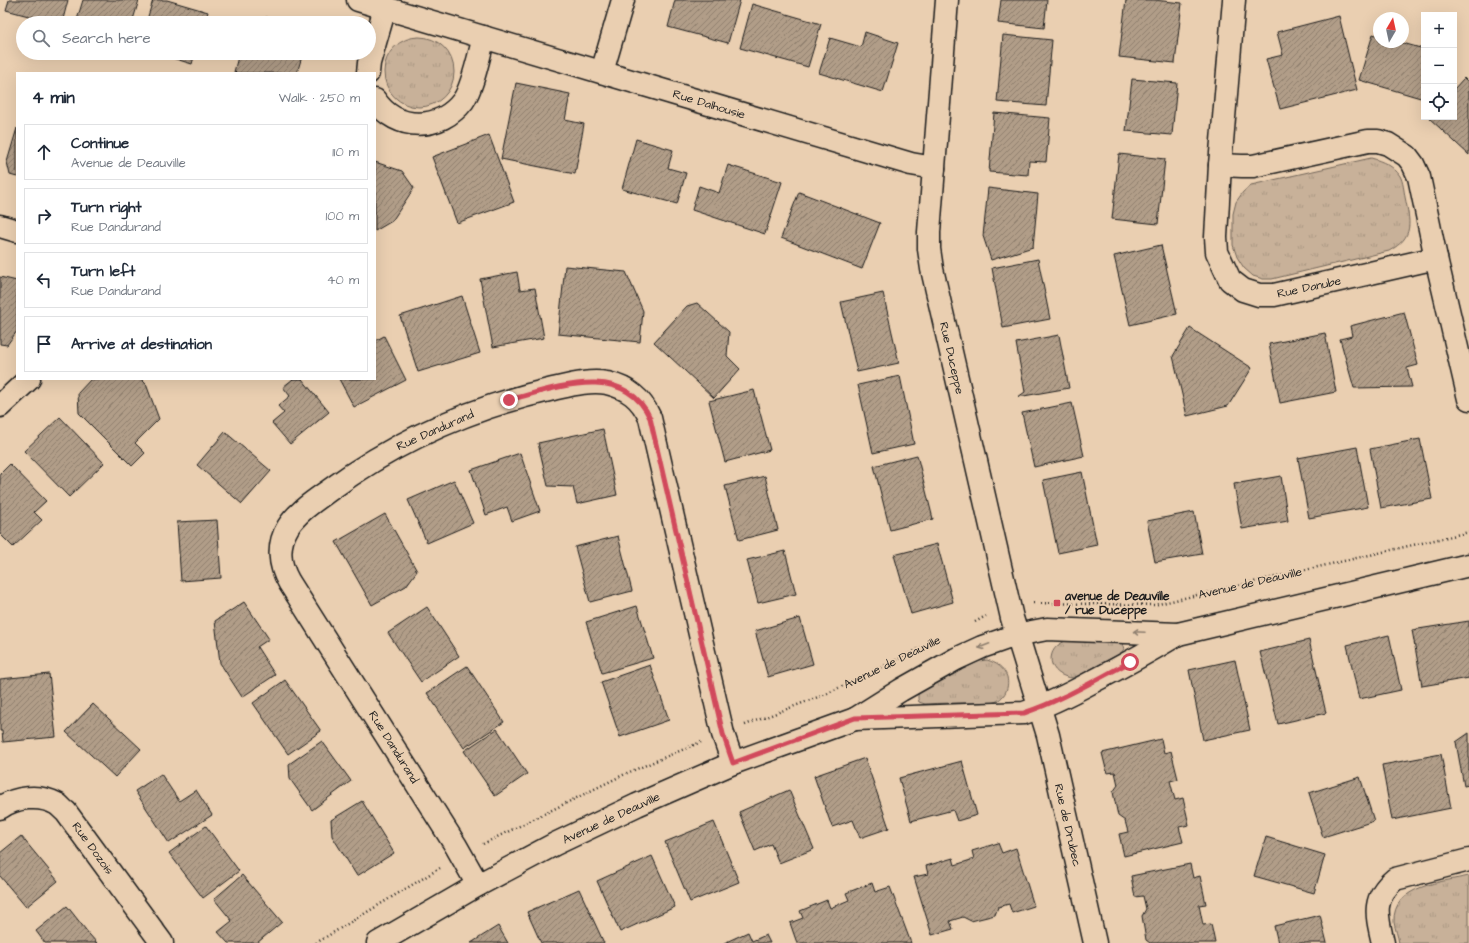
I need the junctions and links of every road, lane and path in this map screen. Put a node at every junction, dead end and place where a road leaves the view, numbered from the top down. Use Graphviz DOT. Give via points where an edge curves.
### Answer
graph roads {
  1 [pos="358,0"];
  2 [pos="623,0"];
  3 [pos="947,0"];
  4 [pos="1234,0"];
  5 [pos="385,8"];
  6 [pos="484,37"];
  7 [pos="376,38"];
  8 [pos="370,60"];
  9 [pos="368,72"];
  10 [pos="602,72"];
  11 [pos="376,101"];
  12 [pos="1220,164"];
  13 [pos="934,168"];
  14 [pos="0,226"];
  15 [pos="16,231"];
  16 [pos="1436,258"];
  17 [pos="28,380"];
  18 [pos="1469,399"];
  19 [pos="0,406"];
  20 [pos="1469,532"];
  21 [pos="1469,565"];
  22 [pos="1028,603"];
  23 [pos="991,614"];
  24 [pos="968,625"];
  25 [pos="1178,634"];
  26 [pos="1016,635"];
  27 [pos="926,646"];
  28 [pos="1039,708"];
  29 [pos="855,718"];
  30 [pos="747,725"];
  31 [pos="704,742"];
  32 [pos="733,763"];
  33 [pos="0,808"];
  34 [pos="481,845"];
  35 [pos="1469,860"];
  36 [pos="442,867"];
  37 [pos="478,885"];
  38 [pos="1092,942"];
  39 [pos="162,943"];
  40 [pos="316,943"];
  41 [pos="378,943"];
  42 [pos="1383,943"];
  1 -- 5 [label="street, Rue Dalhousie"];
  2 -- 10 [label="street"];
  3 -- 13 [label="street, Rue Duceppe"];
  4 -- 12 [label="street, Rue Danube"];
  5 -- 6 [label="street, Rue Dalhousie"];
  5 -- 7 [label="street"];
  6 -- 10 [label="street, Rue Dalhousie"];
  6 -- 11 [label="street" via="463,100 453,112 437,122 419,125 403,122 389,115"];
  8 -- 9 [label="street"];
  10 -- 13 [label="street, Rue Dalhousie" via="911,164"];
  12 -- 16 [label="street" via="1253,166 1368,141 1388,144 1407,156 1419,177"];
  12 -- 16 [label="street, Rue Danube" via="1217,252 1230,280 1243,290 1259,295 1274,295"];
  13 -- 26 [label="street, Rue Duceppe" via="929,232 932,268"];
  14 -- 15 [label="street"];
  16 -- 18 [label="street"];
  17 -- 19 [label="street"];
  20 -- 22 [label="path, Avenue de Deauville" via="1154,605"];
  21 -- 25 [label="street, Avenue de Deauville"];
  23 -- 24 [label="path"];
  25 -- 26 [label="street, Avenue de Deauville, one-way" via="1047,629"];
  25 -- 28 [label="street, Avenue de Deauville" via="1130,662"];
  26 -- 28 [label="street, Rue Duceppe"];
  26 -- 29 [label="street, Avenue de Deauville, one-way" via="956,658"];
  27 -- 30 [label="path, Avenue de Deauville" via="826,694"];
  28 -- 29 [label="street, Avenue de Deauville" via="1024,713 1008,714"];
  28 -- 38 [label="street, Rue de Drubec" via="1048,735"];
  29 -- 32 [label="street, Avenue de Deauville"];
  31 -- 34 [label="path" via="627,773"];
  32 -- 37 [label="street, Avenue de Deauville" via="555,844"];
  32 -- 37 [label="street, Rue Dandurand" via="723,734 650,418 638,398 606,383 580,383 509,400 412,438 355,471 296,517 287,528 280,549 280,560 283,573 456,846"];
  33 -- 39 [label="street, Rue Dozois" via="20,798 57,804 66,812"];
  35 -- 42 [label="street" via="1395,879 1387,886 1377,905"];
  36 -- 40 [label="path"];
  37 -- 41 [label="street, Avenue de Deauville"];
}
